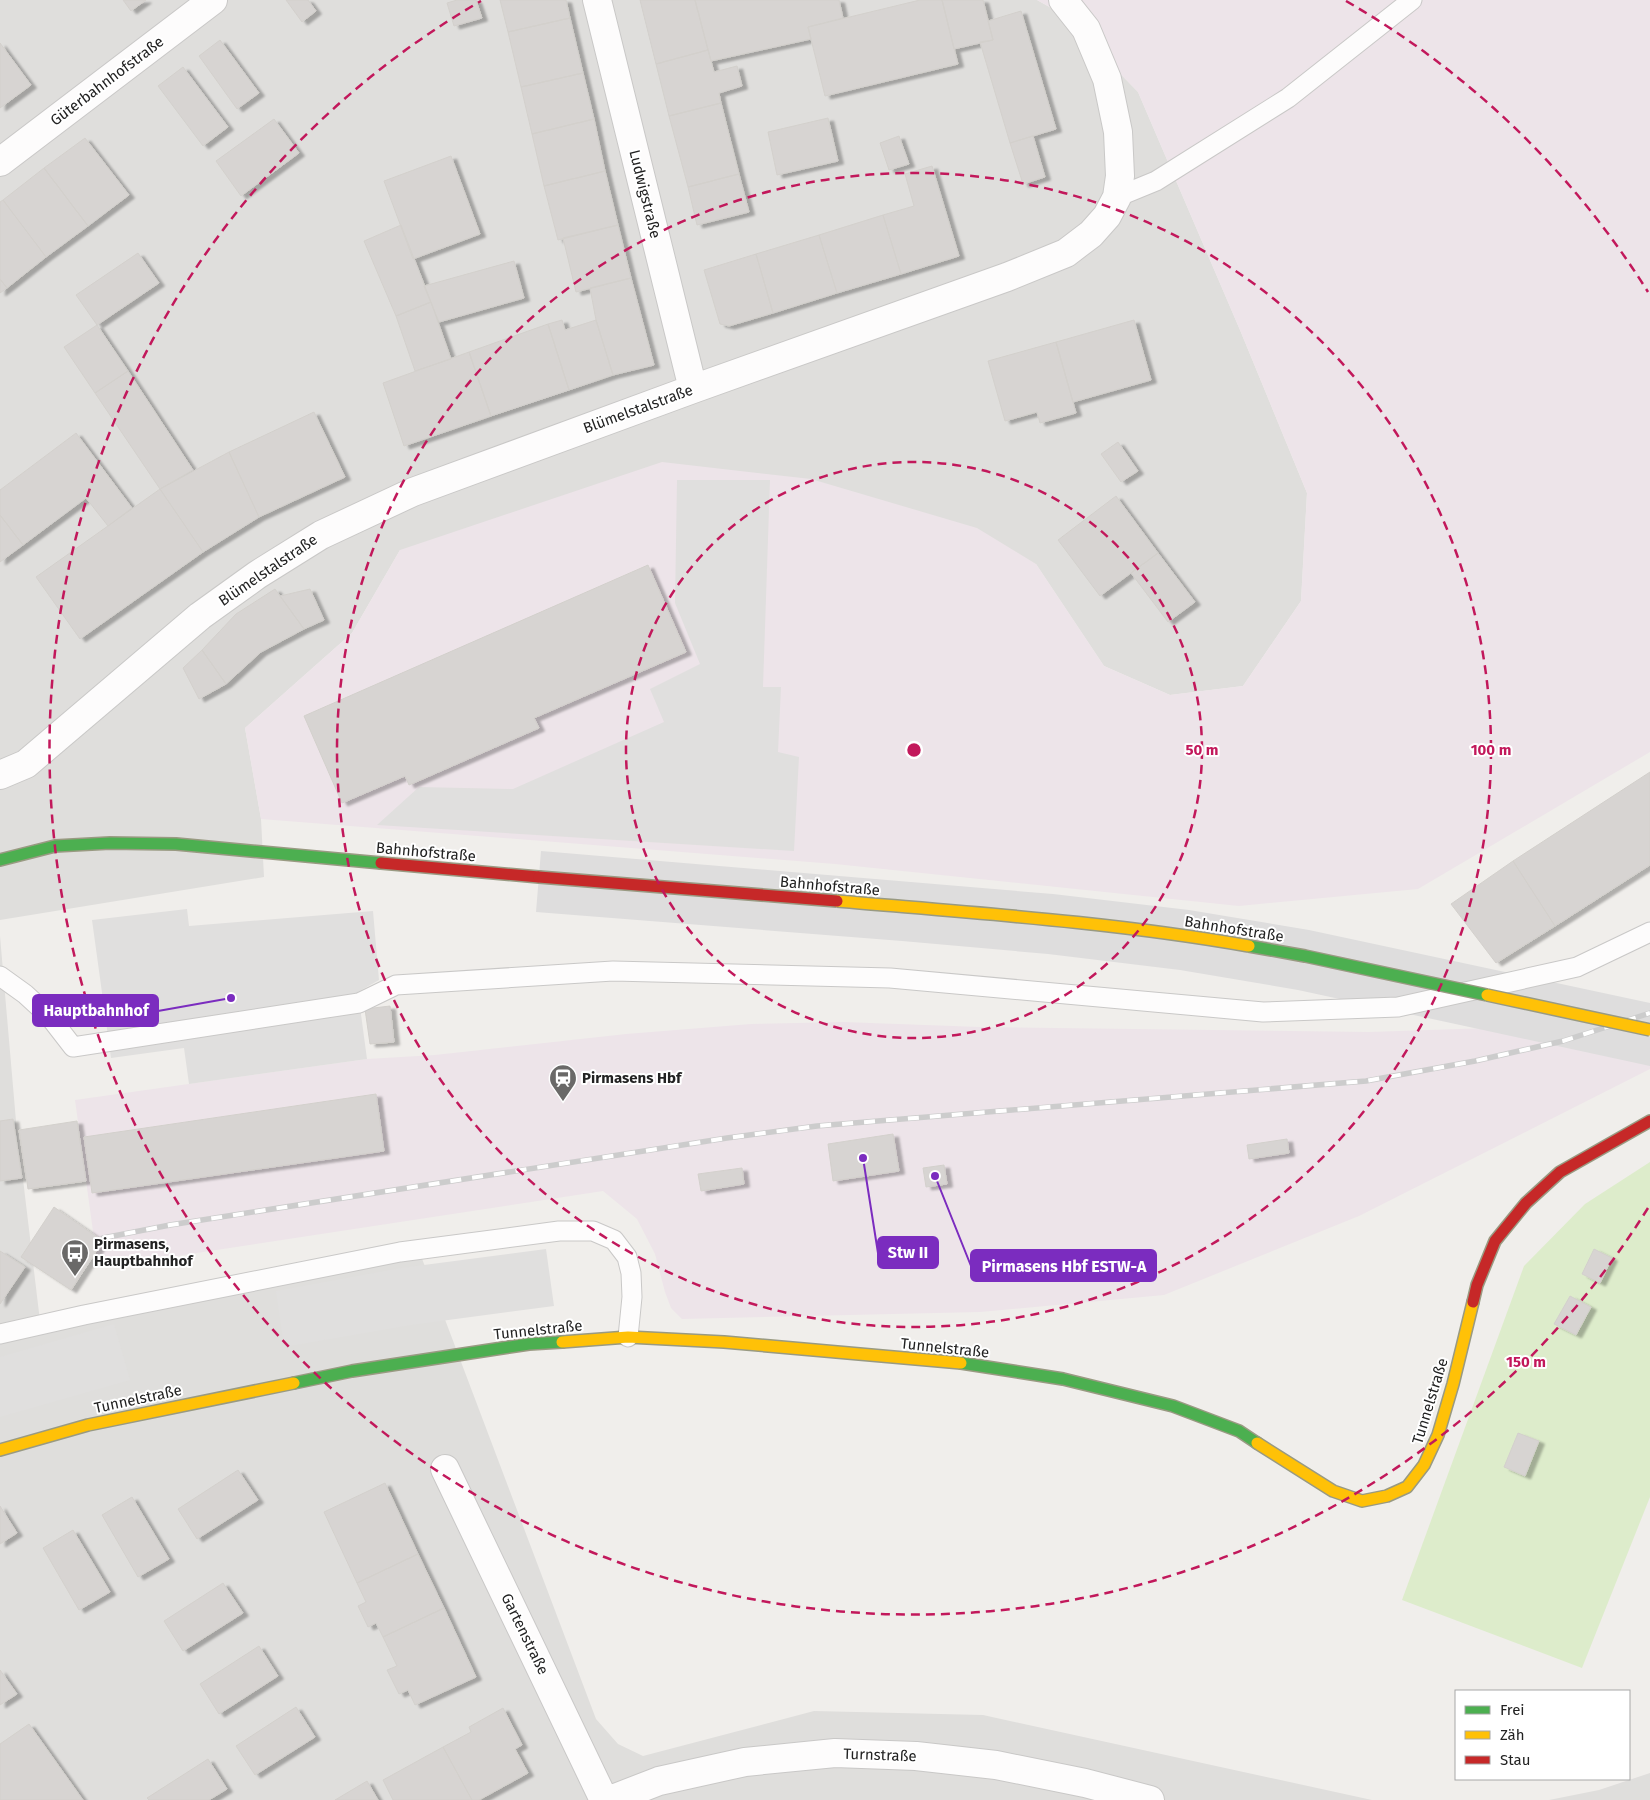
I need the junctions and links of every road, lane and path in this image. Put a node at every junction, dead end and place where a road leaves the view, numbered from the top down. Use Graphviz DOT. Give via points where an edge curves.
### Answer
graph roads {
  1 [pos="213,0"];
  2 [pos="597,0"];
  3 [pos="1063,0"];
  4 [pos="1412,0"];
  5 [pos="0,162"];
  6 [pos="1117,197"];
  7 [pos="693,388"];
  8 [pos="0,775"];
  9 [pos="0,860"];
  10 [pos="1650,932"];
  11 [pos="0,976"];
  12 [pos="1650,1030"];
  13 [pos="1650,1121"];
  14 [pos="0,1334"];
  15 [pos="628,1337"];
  16 [pos="0,1450"];
  17 [pos="445,1469"];
  18 [pos="604,1800"];
  19 [pos="610,1800"];
  20 [pos="1150,1800"];
  1 -- 5 [label="street, Güterbahnhofstraße"];
  2 -- 7 [label="street, Ludwigstraße"];
  3 -- 6 [label="street, Blümelstalstraße" via="1086,29 1107,79 1118,132 1120,176"];
  4 -- 6 [label="lane" via="1288,98 1156,181"];
  6 -- 7 [label="street, Blümelstalstraße" via="1107,216 1091,234 1066,253 998,281"];
  7 -- 8 [label="street, Blümelstalstraße" via="414,492 321,535 200,616 26,764"];
  9 -- 12 [label="street, Bahnhofstraße, bridge" via="54,846 176,844 1051,920 1185,935 1304,956"];
  10 -- 11 [label="lane" via="1577,967 1398,1007 1262,1012 890,978 612,971 396,985 359,1003 73,1046 49,1016"];
  13 -- 15 [label="street, Tunnelstraße" via="1560,1172 1526,1203 1495,1241 1476,1285 1438,1435 1424,1465 1408,1487 1387,1496 1362,1501 1333,1491 1239,1431 1173,1406 1064,1379 960,1363 724,1342"];
  14 -- 15 [label="lane" via="400,1252 559,1231 593,1231 614,1240 627,1257 632,1297"];
  15 -- 16 [label="street, Tunnelstraße" via="529,1344 352,1371 88,1425"];
  17 -- 18 [label="street, Gartenstraße"];
  19 -- 20 [label="street, Turnstraße" via="660,1781 744,1762 835,1753 916,1756 996,1765"];
}
